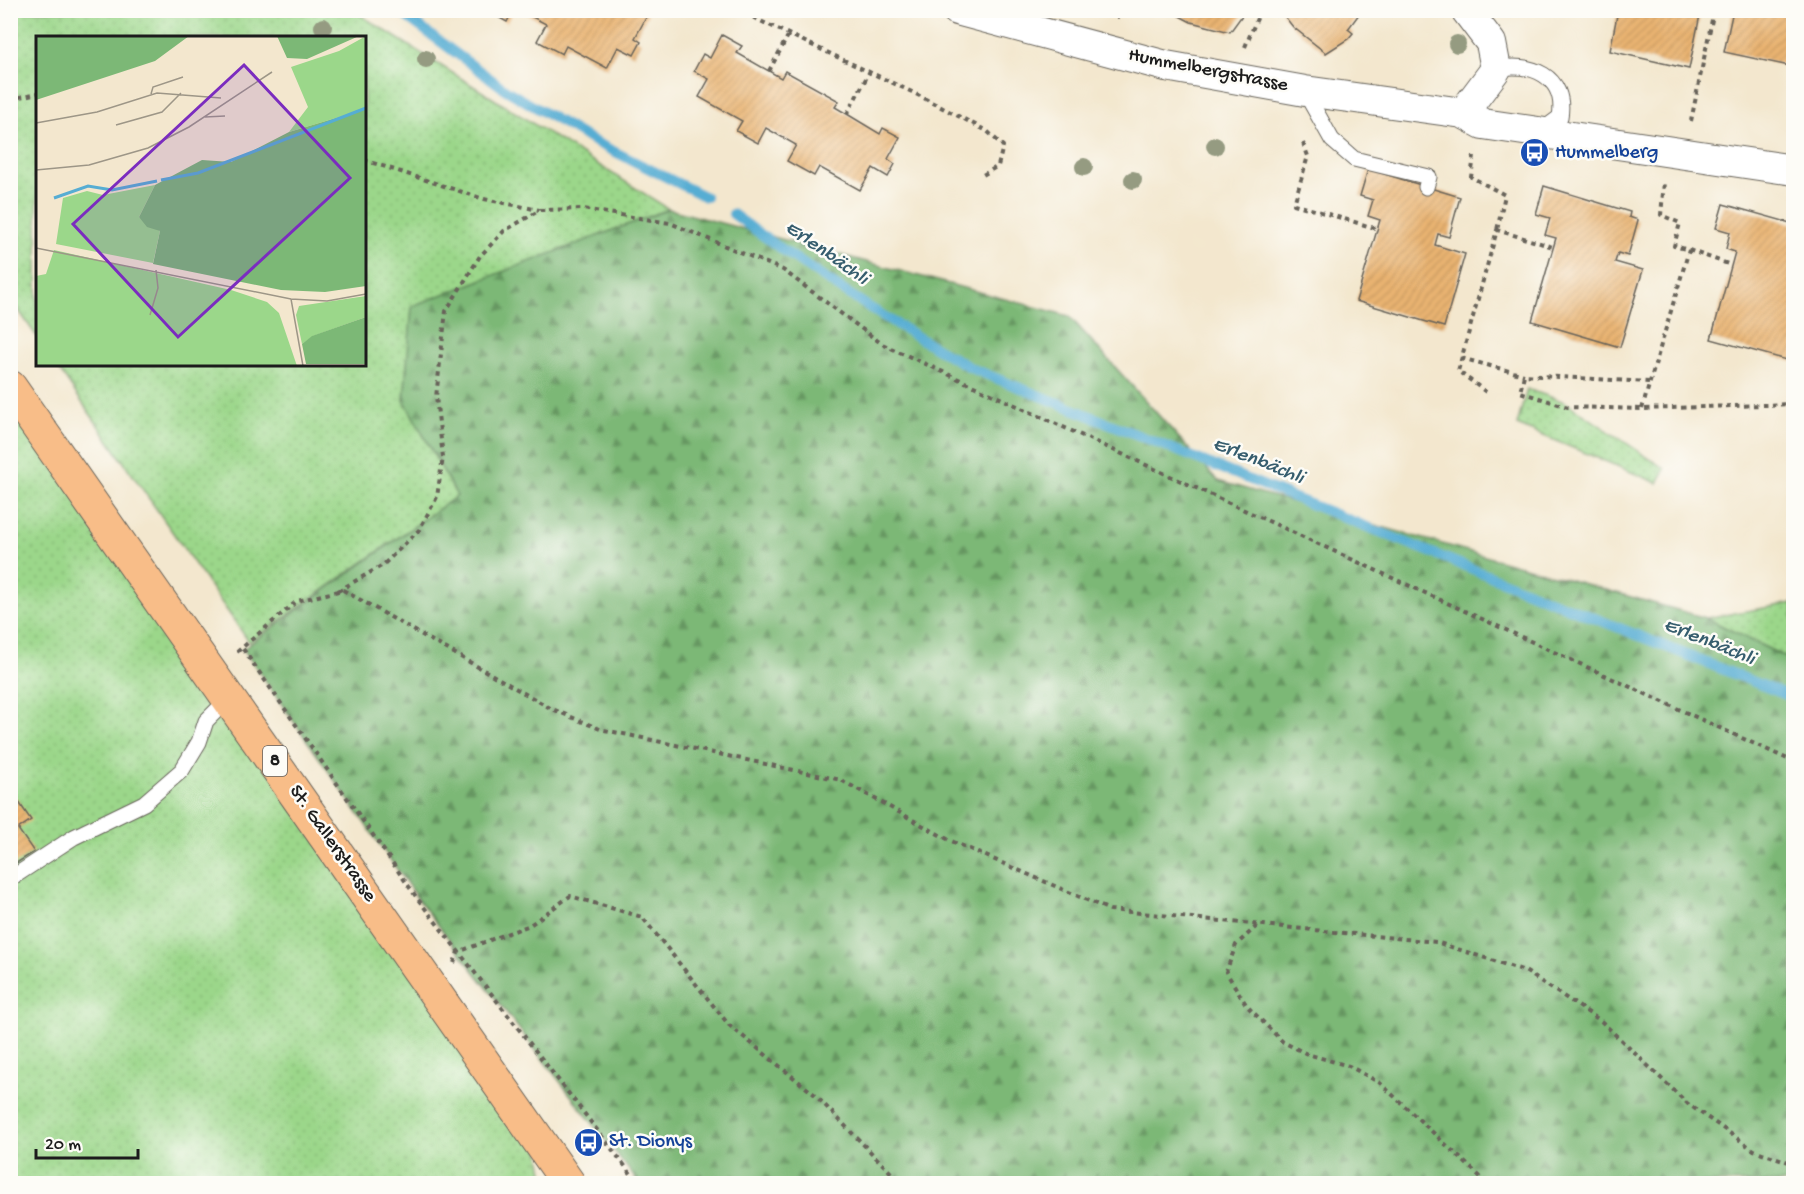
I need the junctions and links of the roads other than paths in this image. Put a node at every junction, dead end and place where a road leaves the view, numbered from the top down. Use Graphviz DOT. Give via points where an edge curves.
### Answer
graph roads {
  1 [pos="957,10"];
  2 [pos="1466,10"];
  3 [pos="1496,69"];
  4 [pos="1305,91"];
  5 [pos="1463,113"];
  6 [pos="1539,132"];
  7 [pos="1791,165"];
  8 [pos="1426,187"];
  9 [pos="10,387"];
  10 [pos="230,697"];
  11 [pos="10,879"];
  12 [pos="569,1184"];
  1 -- 4 [label="street, Hummelbergstrasse" via="1166,66"];
  2 -- 3 [label="street" via="1491,43"];
  3 -- 5 [label="street"];
  3 -- 6 [label="lane" via="1530,67 1545,74 1556,86 1562,106 1560,117"];
  4 -- 5 [label="street, Hummelbergstrasse"];
  4 -- 8 [label="lane" via="1332,140 1354,159 1428,177"];
  5 -- 6 [label="street, Hummelbergstrasse" via="1483,124"];
  6 -- 7 [label="street, Hummelbergstrasse"];
  9 -- 10 [label="main road, St. Gallerstrasse / 8"];
  10 -- 11 [label="lane" via="206,721 182,770 144,803 74,837"];
  10 -- 12 [label="main road, St. Gallerstrasse / 8"];
}
